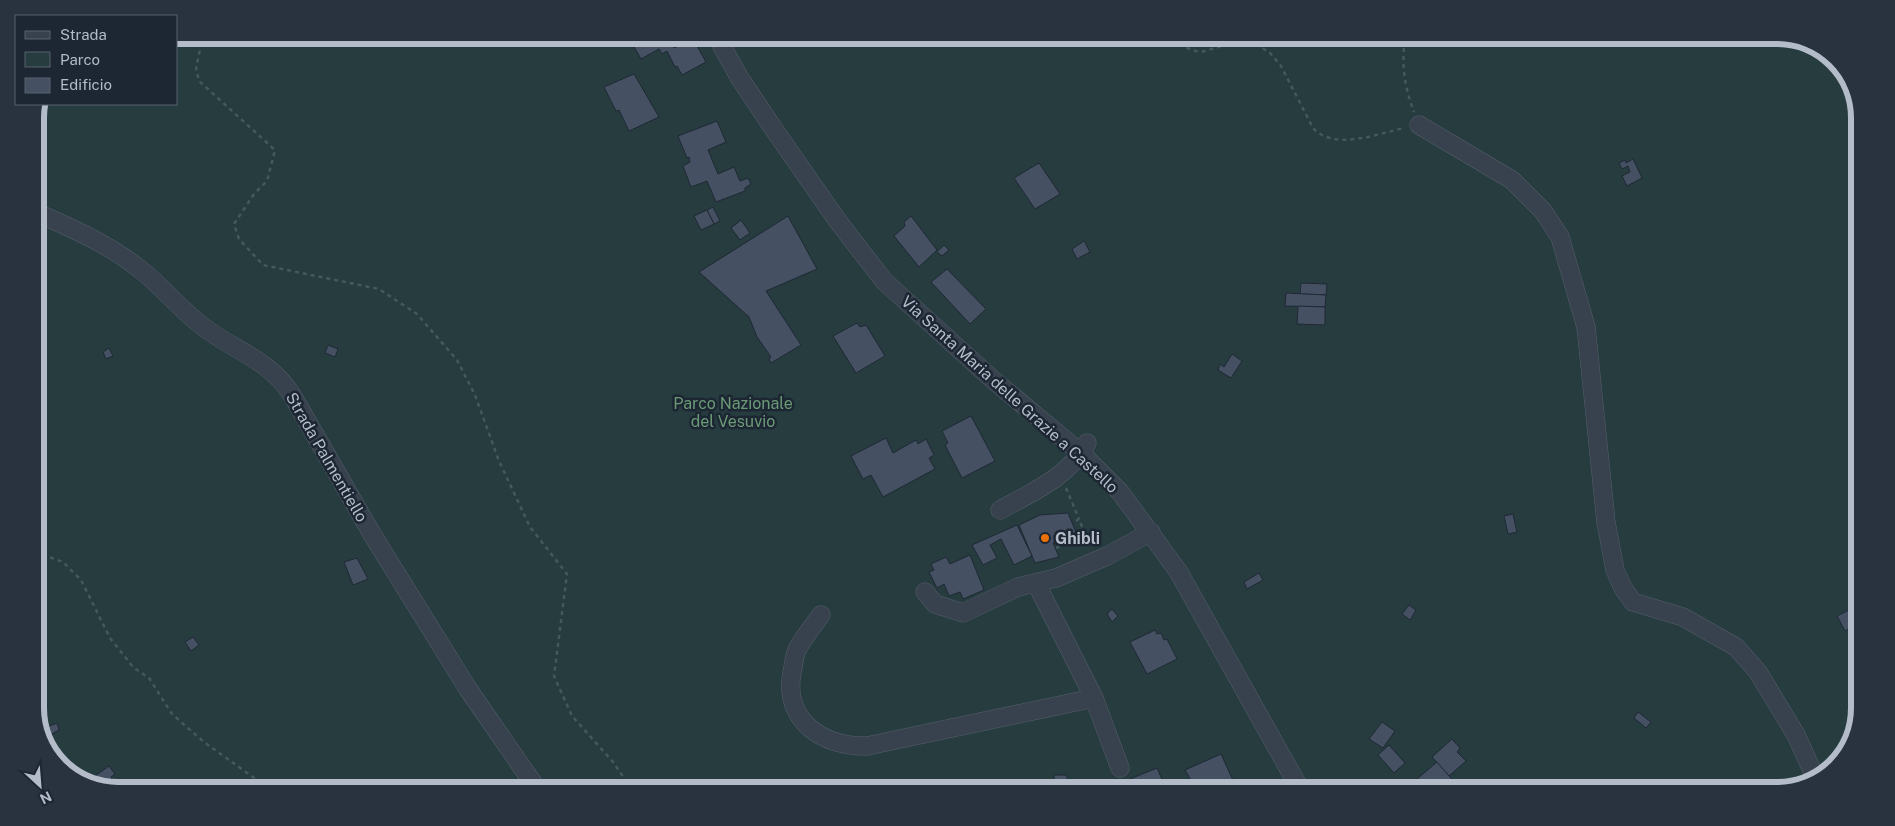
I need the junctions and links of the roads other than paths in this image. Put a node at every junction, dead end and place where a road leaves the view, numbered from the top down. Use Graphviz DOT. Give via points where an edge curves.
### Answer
graph roads {
  1 [pos="721,44"];
  2 [pos="1420,125"];
  3 [pos="44,216"];
  4 [pos="1084,449"];
  5 [pos="1000,510"];
  6 [pos="1151,532"];
  7 [pos="1036,583"];
  8 [pos="924,592"];
  9 [pos="821,615"];
  10 [pos="1094,698"];
  11 [pos="1120,768"];
  12 [pos="1813,773"];
  13 [pos="532,782"];
  14 [pos="1296,782"];
  1 -- 4 [label="street, Via Santa Maria delle Grazie a Castello" via="776,133 884,280 984,372"];
  2 -- 12 [label="street" via="1512,180 1542,211 1560,237 1586,327 1606,522 1615,570 1623,588 1633,602 1683,617 1736,647 1758,672 1796,735"];
  3 -- 13 [label="street, Strada Palmentiello" via="110,248 143,272 208,330 276,374 292,395 372,534 468,689"];
  4 -- 5 [label="street" via="1060,474"];
  4 -- 6 [label="street, Via Santa Maria delle Grazie a Castello"];
  6 -- 7 [label="street" via="1107,556"];
  6 -- 14 [label="street, Via Santa Maria delle Grazie a Castello" via="1183,579"];
  7 -- 8 [label="street" via="1018,587 963,613 935,604"];
  7 -- 10 [label="street"];
  9 -- 10 [label="street" via="796,651 791,678 792,701 811,731 849,747 894,741"];
  10 -- 11 [label="street"];
}
